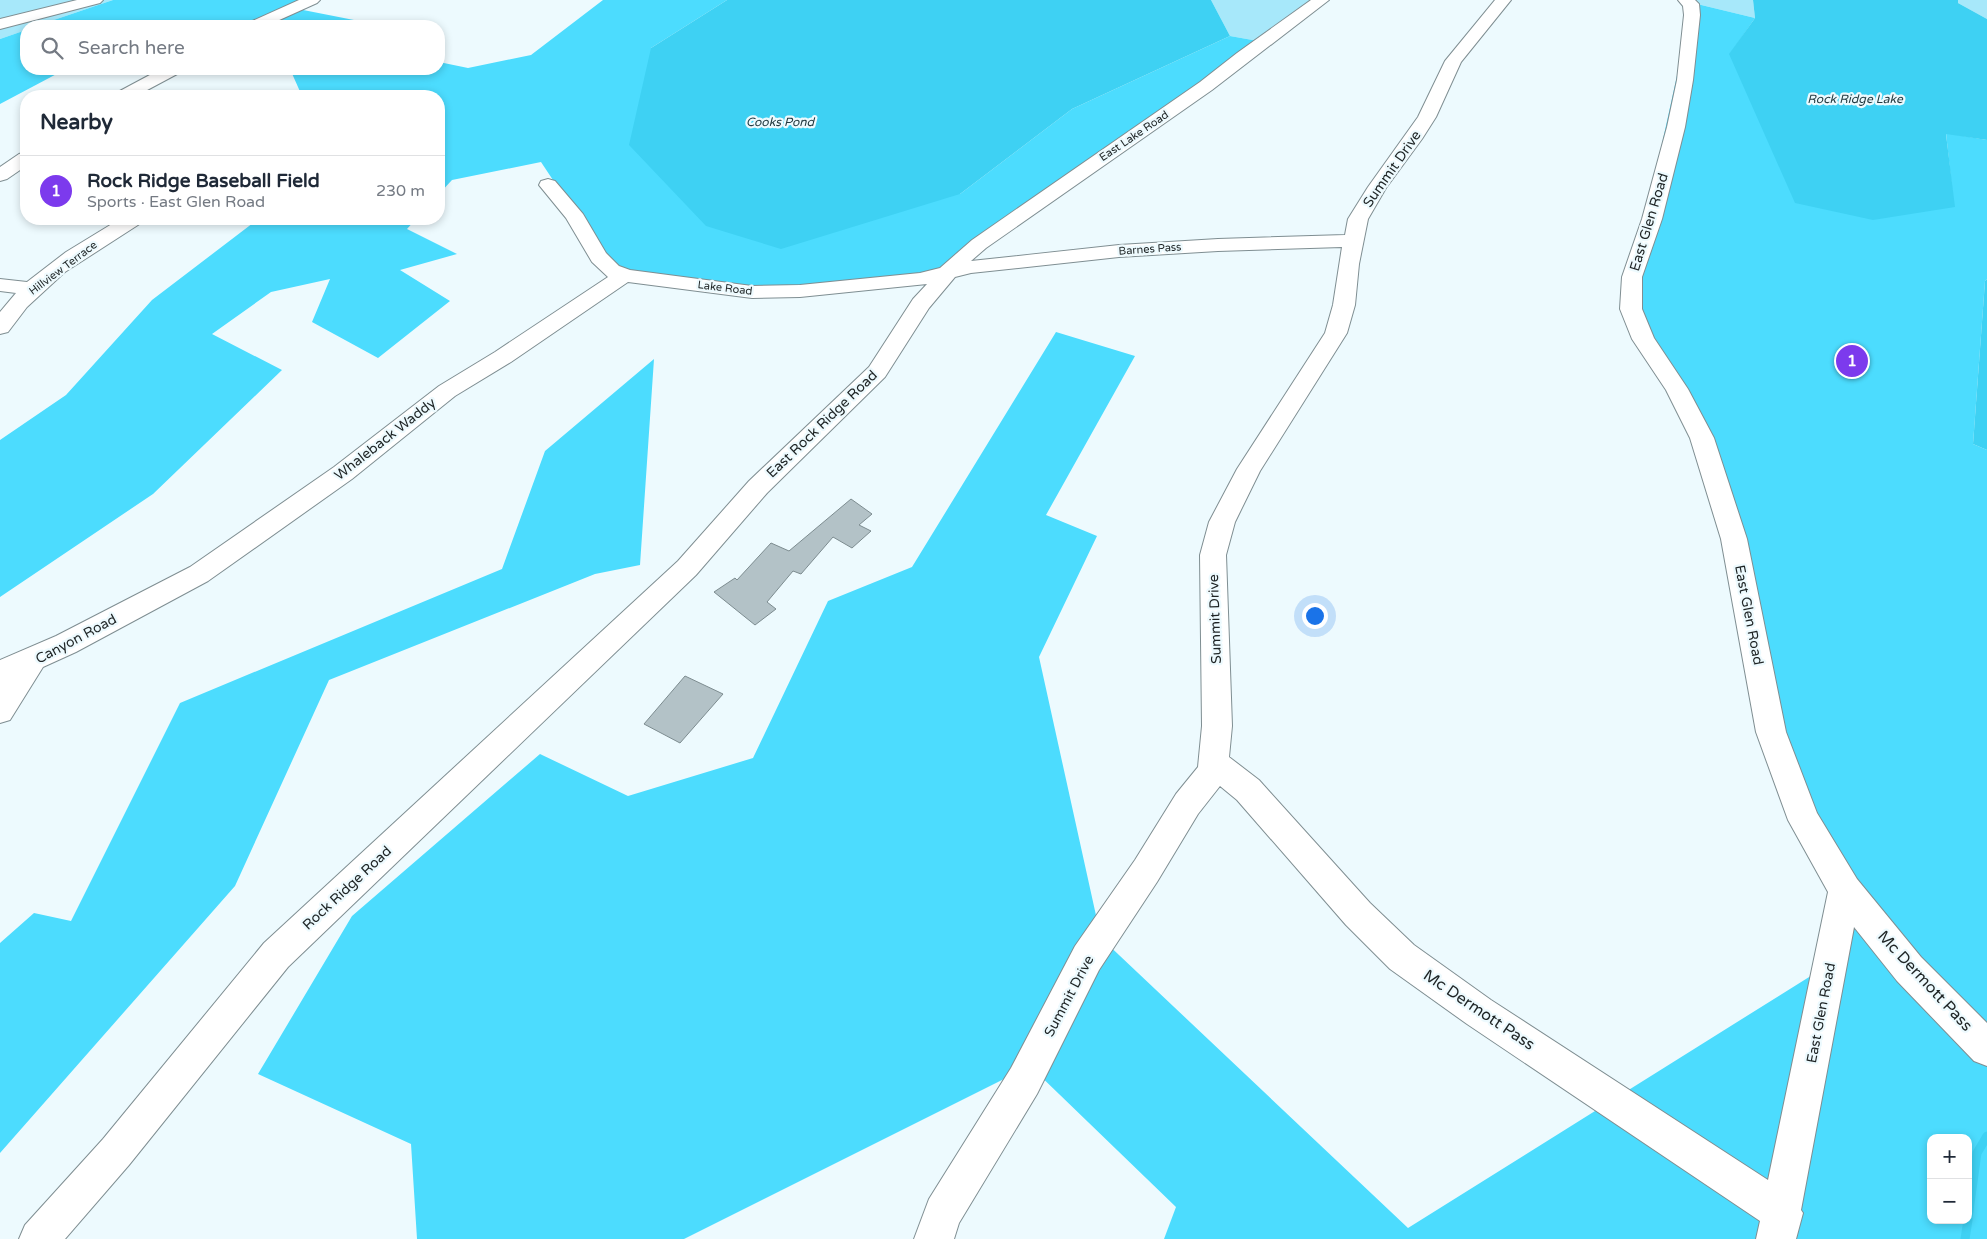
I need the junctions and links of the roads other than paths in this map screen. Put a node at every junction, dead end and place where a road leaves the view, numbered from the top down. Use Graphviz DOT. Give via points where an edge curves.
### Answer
graph roads {
  1 [pos="95,0"];
  2 [pos="312,0"];
  3 [pos="1321,0"];
  4 [pos="1502,0"];
  5 [pos="1686,0"];
  6 [pos="267,20"];
  7 [pos="0,24"];
  8 [pos="162,75"];
  9 [pos="135,90"];
  10 [pos="20,162"];
  11 [pos="0,175"];
  12 [pos="548,185"];
  13 [pos="125,225"];
  14 [pos="1354,241"];
  15 [pos="947,273"];
  16 [pos="625,275"];
  17 [pos="0,285"];
  18 [pos="32,289"];
  19 [pos="0,327"];
  20 [pos="687,568"];
  21 [pos="146,602"];
  22 [pos="34,658"];
  23 [pos="0,673"];
  24 [pos="0,711"];
  25 [pos="1214,763"];
  26 [pos="1844,890"];
  27 [pos="1987,1048"];
  28 [pos="1780,1226"];
  29 [pos="39,1239"];
  30 [pos="934,1239"];
  1 -- 7 [label="street"];
  2 -- 6 [label="street"];
  3 -- 15 [label="street, East Lake Road" via="1199,91 979,244"];
  4 -- 14 [label="street, Summit Drive" via="1452,61 1416,136 1377,187 1358,219"];
  5 -- 26 [label="street, East Glen Road" via="1692,4 1692,15 1685,80 1652,219 1632,277 1631,309 1643,339 1677,389 1702,438 1734,540 1771,732 1804,820"];
  8 -- 9 [label="street"];
  10 -- 11 [label="street"];
  12 -- 16 [label="street, Lake Road" via="575,216 598,259 608,269"];
  13 -- 18 [label="street, Hillview Terrace"];
  14 -- 15 [label="street, Barnes Pass" via="1119,251 971,267"];
  14 -- 25 [label="street, Summit Drive" via="1336,333 1249,469 1222,522 1213,564 1217,726"];
  15 -- 16 [label="street, Lake Road" via="850,287 752,292"];
  15 -- 20 [label="street, East Rock Ridge Road" via="921,304 877,372 758,487"];
  16 -- 21 [label="street, Whaleback Waddy" via="447,391 343,473 206,570"];
  17 -- 18 [label="street"];
  18 -- 19 [label="street, Hillview Terrace"];
  20 -- 29 [label="street, Rock Ridge Road" via="276,955 116,1152"];
  21 -- 22 [label="street, Canyon Road"];
  22 -- 23 [label="street"];
  22 -- 24 [label="street, Canyon Road"];
  25 -- 28 [label="street, Mc Dermott Pass" via="1248,790 1358,914 1402,957"];
  25 -- 30 [label="street, Summit Drive" via="1213,772 1187,804 1087,958 1024,1081 943,1214"];
  26 -- 27 [label="street, Mc Dermott Pass" via="1909,969"];
  26 -- 28 [label="street, East Glen Road"];
}
